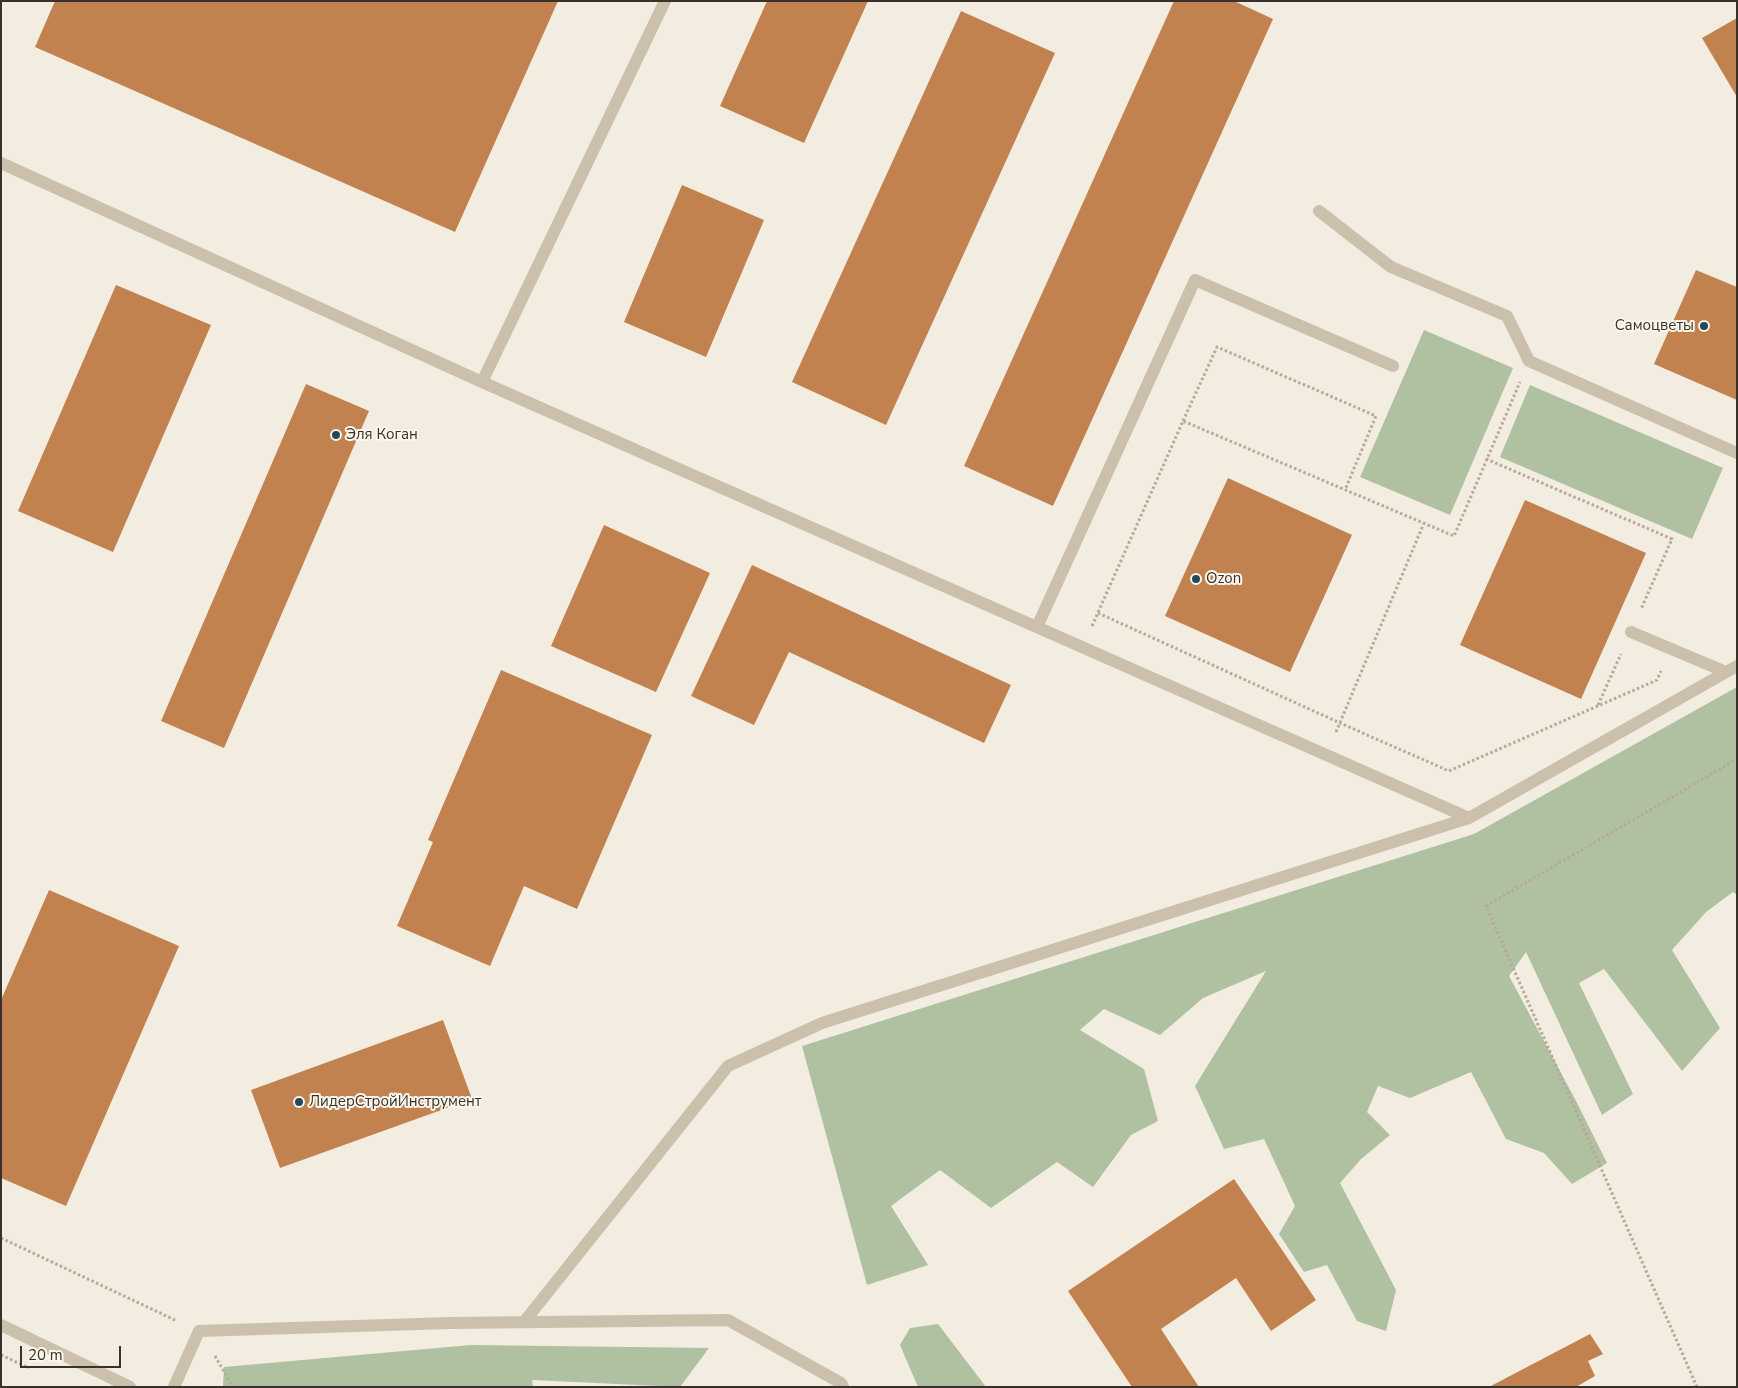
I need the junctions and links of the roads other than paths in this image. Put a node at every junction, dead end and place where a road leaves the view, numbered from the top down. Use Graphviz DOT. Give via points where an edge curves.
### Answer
graph roads {
  1 [pos="666,1"];
  2 [pos="1,163"];
  3 [pos="1319,210"];
  4 [pos="1393,366"];
  5 [pos="482,382"];
  6 [pos="1737,453"];
  7 [pos="1036,627"];
  8 [pos="1631,632"];
  9 [pos="1731,669"];
  10 [pos="1469,818"];
  11 [pos="524,1322"];
  12 [pos="1,1325"];
  13 [pos="130,1387"];
  14 [pos="174,1387"];
  15 [pos="843,1387"];
  1 -- 5 [label="street"];
  2 -- 5 [label="street"];
  3 -- 6 [label="street" via="1391,267 1507,316 1529,361"];
  4 -- 7 [label="street" via="1195,280"];
  5 -- 7 [label="street"];
  7 -- 10 [label="street"];
  8 -- 9 [label="street"];
  9 -- 10 [label="street"];
  10 -- 11 [label="street" via="822,1023 728,1066"];
  11 -- 14 [label="street" via="199,1331"];
  11 -- 15 [label="street" via="728,1320 841,1382"];
  12 -- 13 [label="street"];
}
